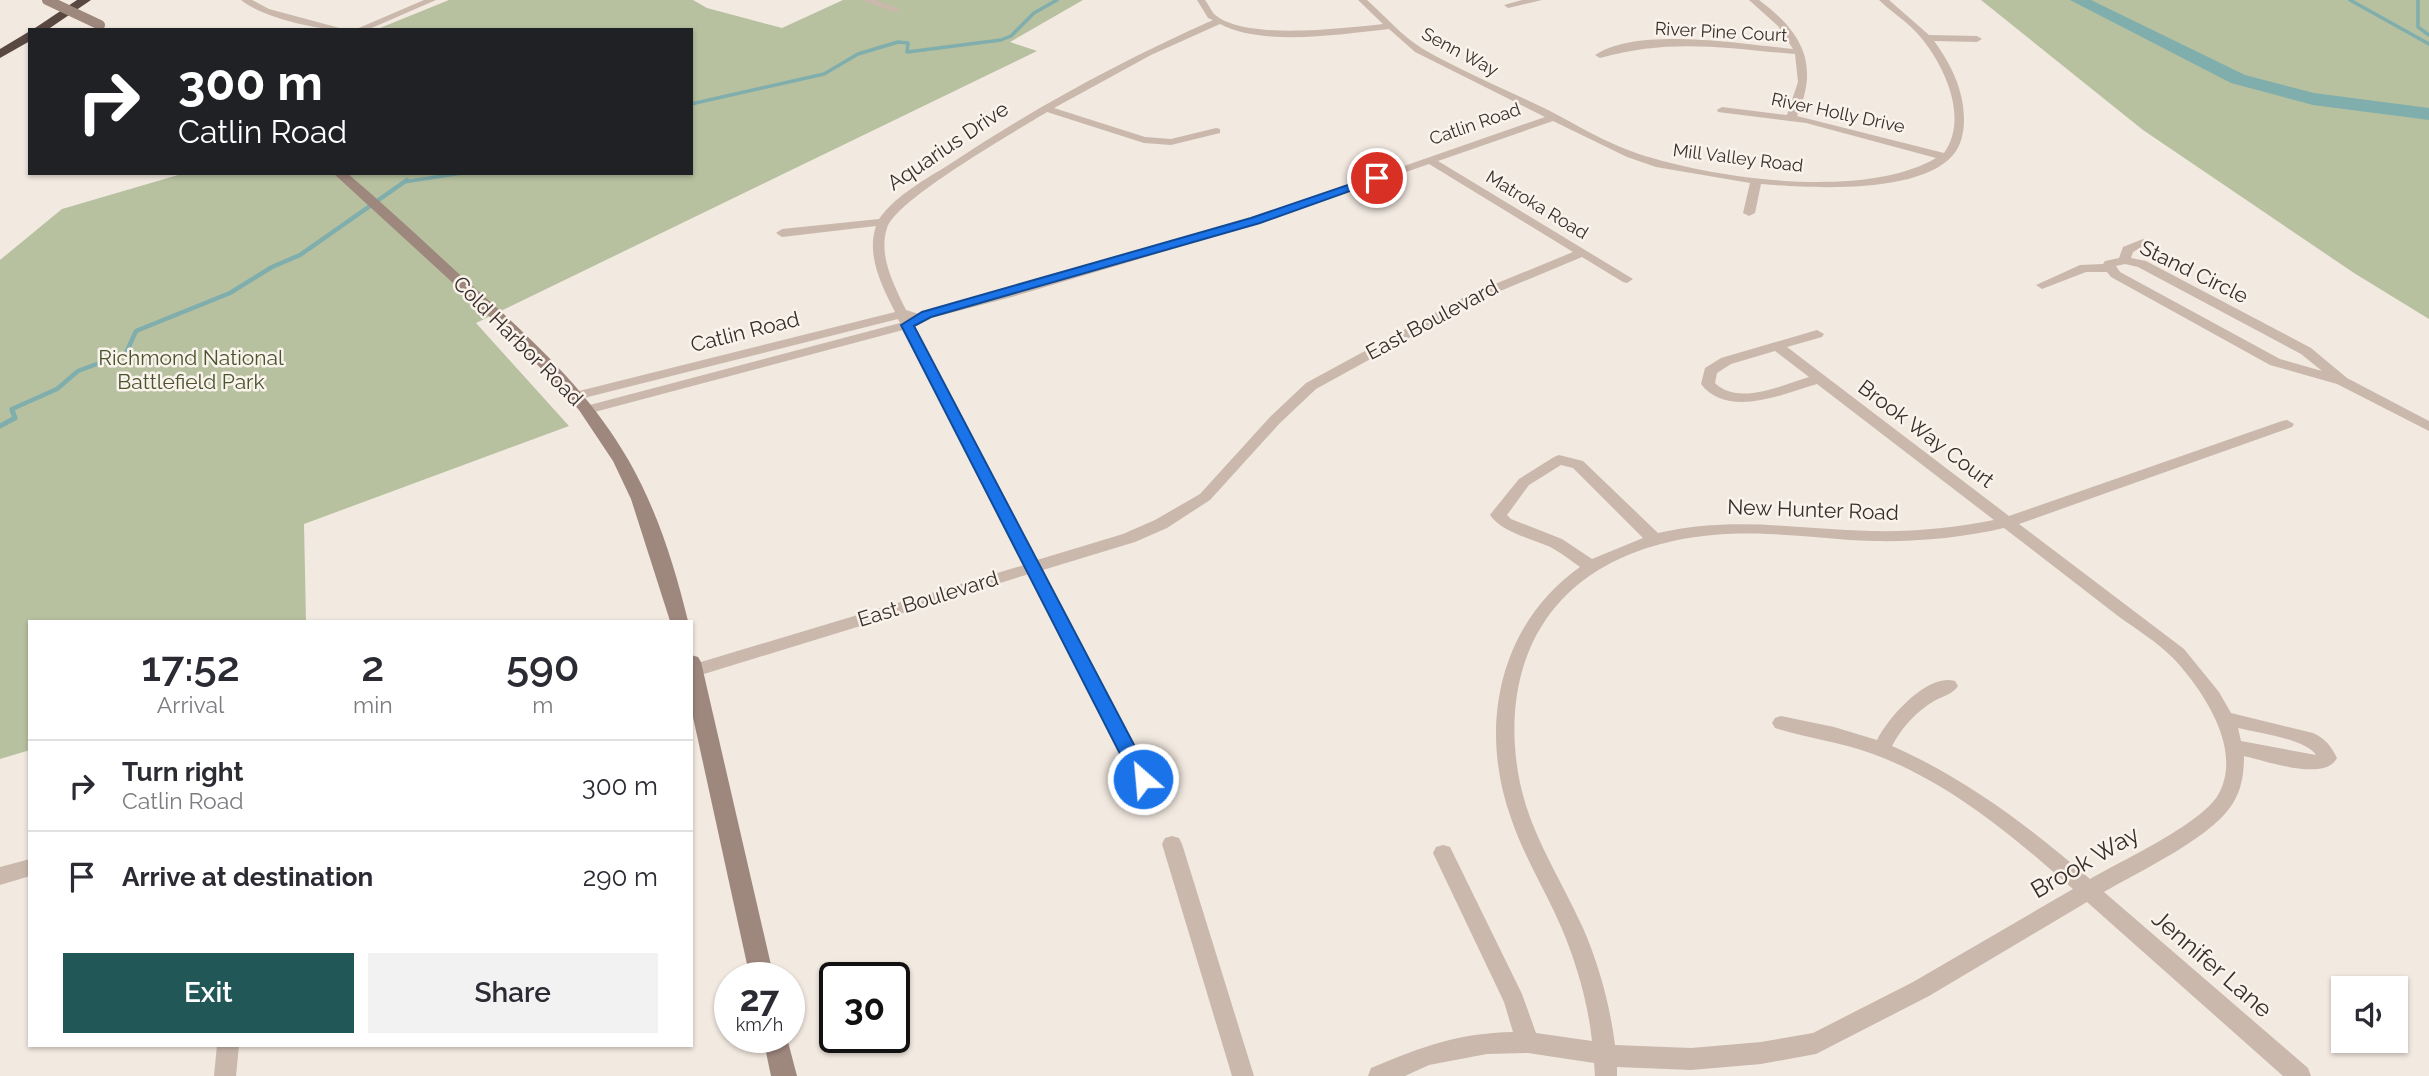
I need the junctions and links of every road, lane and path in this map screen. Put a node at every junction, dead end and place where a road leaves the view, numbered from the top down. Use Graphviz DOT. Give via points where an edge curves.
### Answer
graph roads {
  1 [pos="47,0"];
  2 [pos="85,0"];
  3 [pos="245,0"];
  4 [pos="432,0"];
  5 [pos="866,0"];
  6 [pos="1201,0"];
  7 [pos="1362,0"];
  8 [pos="1538,0"];
  9 [pos="1753,0"];
  10 [pos="1883,0"];
  11 [pos="1508,5"];
  12 [pos="897,10"];
  13 [pos="1221,20"];
  14 [pos="1389,26"];
  15 [pos="41,28"];
  16 [pos="107,28"];
  17 [pos="335,28"];
  18 [pos="363,28"];
  19 [pos="28,36"];
  20 [pos="1927,38"];
  21 [pos="1977,39"];
  22 [pos="1800,52"];
  23 [pos="0,54"];
  24 [pos="1600,55"];
  25 [pos="1045,108"];
  26 [pos="1722,110"];
  27 [pos="1554,117"];
  28 [pos="1791,117"];
  29 [pos="1216,131"];
  30 [pos="1945,157"];
  31 [pos="1429,160"];
  32 [pos="343,177"];
  33 [pos="1756,181"];
  34 [pos="1749,213"];
  35 [pos="882,222"];
  36 [pos="782,233"];
  37 [pos="2143,243"];
  38 [pos="1581,253"];
  39 [pos="2125,260"];
  40 [pos="2108,268"];
  41 [pos="1627,279"];
  42 [pos="2042,285"];
  43 [pos="905,320"];
  44 [pos="1817,334"];
  45 [pos="1777,346"];
  46 [pos="1818,379"];
  47 [pos="2342,381"];
  48 [pos="581,403"];
  49 [pos="2287,424"];
  50 [pos="2429,427"];
  51 [pos="2008,522"];
  52 [pos="1654,539"];
  53 [pos="1591,566"];
  54 [pos="1034,567"];
  55 [pos="680,620"];
  56 [pos="693,668"];
  57 [pos="693,672"];
  58 [pos="1949,686"];
  59 [pos="2224,718"];
  60 [pos="1781,723"];
  61 [pos="2235,747"];
  62 [pos="1882,748"];
  63 [pos="1143,779"];
  64 [pos="1172,844"];
  65 [pos="1443,853"];
  66 [pos="28,868"];
  67 [pos="0,876"];
  68 [pos="2089,892"];
  69 [pos="758,962"];
  70 [pos="1528,1042"];
  71 [pos="228,1047"];
  72 [pos="778,1053"];
  73 [pos="1606,1066"];
  74 [pos="225,1076"];
  75 [pos="783,1076"];
  76 [pos="1243,1076"];
  77 [pos="1379,1076"];
  78 [pos="2301,1076"];
  1 -- 16 [label="main road, bridge"];
  2 -- 15 [label="highway"];
  3 -- 17 [label="street" via="266,11"];
  4 -- 18 [label="street"];
  5 -- 12 [label="street"];
  6 -- 13 [label="street" via="1208,13"];
  7 -- 14 [label="street, Senn Way"];
  8 -- 11 [label="street"];
  9 -- 22 [label="street" via="1787,29"];
  10 -- 20 [label="street"];
  13 -- 14 [label="street" via="1251,30 1289,34"];
  13 -- 25 [label="street, Aquarius Drive" via="1158,47"];
  14 -- 27 [label="street, Senn Way" via="1418,50"];
  19 -- 23 [label="highway"];
  20 -- 21 [label="street"];
  20 -- 30 [label="street" via="1950,74 1958,105 1957,136"];
  22 -- 24 [label="street, River Pine Court" via="1664,43"];
  22 -- 28 [label="street" via="1803,90"];
  25 -- 29 [label="street" via="1144,140 1171,142"];
  25 -- 35 [label="street, Aquarius Drive" via="900,203"];
  26 -- 28 [label="street, River Holly Drive"];
  27 -- 31 [label="street, Catlin Road"];
  27 -- 33 [label="street, Mill Valley Road" via="1646,161"];
  28 -- 30 [label="street, River Holly Drive"];
  30 -- 33 [label="street, Mill Valley Road" via="1917,171 1860,182"];
  31 -- 38 [label="street, Matroka Road"];
  31 -- 43 [label="street, Catlin Road" via="1208,236"];
  32 -- 48 [label="main road, Cold Harbor Road" via="495,313"];
  33 -- 34 [label="street"];
  35 -- 36 [label="street"];
  35 -- 43 [label="street, Aquarius Drive" via="878,251"];
  37 -- 39 [label="street" via="2127,250"];
  38 -- 41 [label="street, Matroka Road"];
  38 -- 54 [label="street, East Boulevard" via="1470,299 1311,386 1222,481 1184,512 1129,538"];
  39 -- 40 [label="street, Stand Circle" via="2112,261"];
  39 -- 47 [label="street, Stand Circle" via="2142,264 2306,351"];
  40 -- 42 [label="street" via="2084,268"];
  40 -- 47 [label="street, Stand Circle" via="2276,362"];
  43 -- 48 [label="street, Catlin Road"];
  43 -- 54 [label="street, Aquarius Drive"];
  44 -- 45 [label="street"];
  45 -- 46 [label="street, Brook Way Court"];
  45 -- 46 [label="street" via="1716,366 1707,376 1711,390 1739,399"];
  46 -- 51 [label="street, Brook Way Court"];
  47 -- 50 [label="street"];
  48 -- 55 [label="main road, Cold Harbor Road" via="621,460 639,497"];
  49 -- 51 [label="street, New Hunter Road"];
  51 -- 52 [label="street, New Hunter Road" via="1917,536 1749,527"];
  51 -- 59 [label="street, Brook Way" via="2178,653 2198,674"];
  52 -- 53 [label="street, New Hunter Road"];
  52 -- 53 [label="street" via="1578,464 1559,460 1524,482 1498,515"];
  53 -- 73 [label="street, New Hunter Road" via="1565,585 1535,620 1512,673 1504,728 1516,804 1532,849 1586,961 1598,1005"];
  54 -- 56 [label="street, East Boulevard"];
  54 -- 63 [label="street, Aquarius Drive"];
  57 -- 69 [label="main road"];
  58 -- 62 [label="street" via="1902,714"];
  59 -- 61 [label="street, Brook Way"];
  59 -- 61 [label="street" via="2307,738 2319,744 2328,758 2316,764"];
  60 -- 62 [label="street, Jennifer Lane"];
  61 -- 68 [label="street, Brook Way" via="2234,776 2226,799 2210,818"];
  62 -- 68 [label="street, Jennifer Lane" via="1982,801"];
  64 -- 76 [label="street"];
  65 -- 70 [label="street" via="1514,1001"];
  66 -- 67 [label="street"];
  68 -- 73 [label="street, Brook Way" via="1921,989 1816,1043 1761,1054"];
  68 -- 78 [label="street, Jennifer Lane"];
  70 -- 73 [label="street, Brook Way" via="1566,1046"];
  70 -- 77 [label="street, Brook Way" via="1449,1049"];
  71 -- 74 [label="street"];
  72 -- 75 [label="main road"];
}
